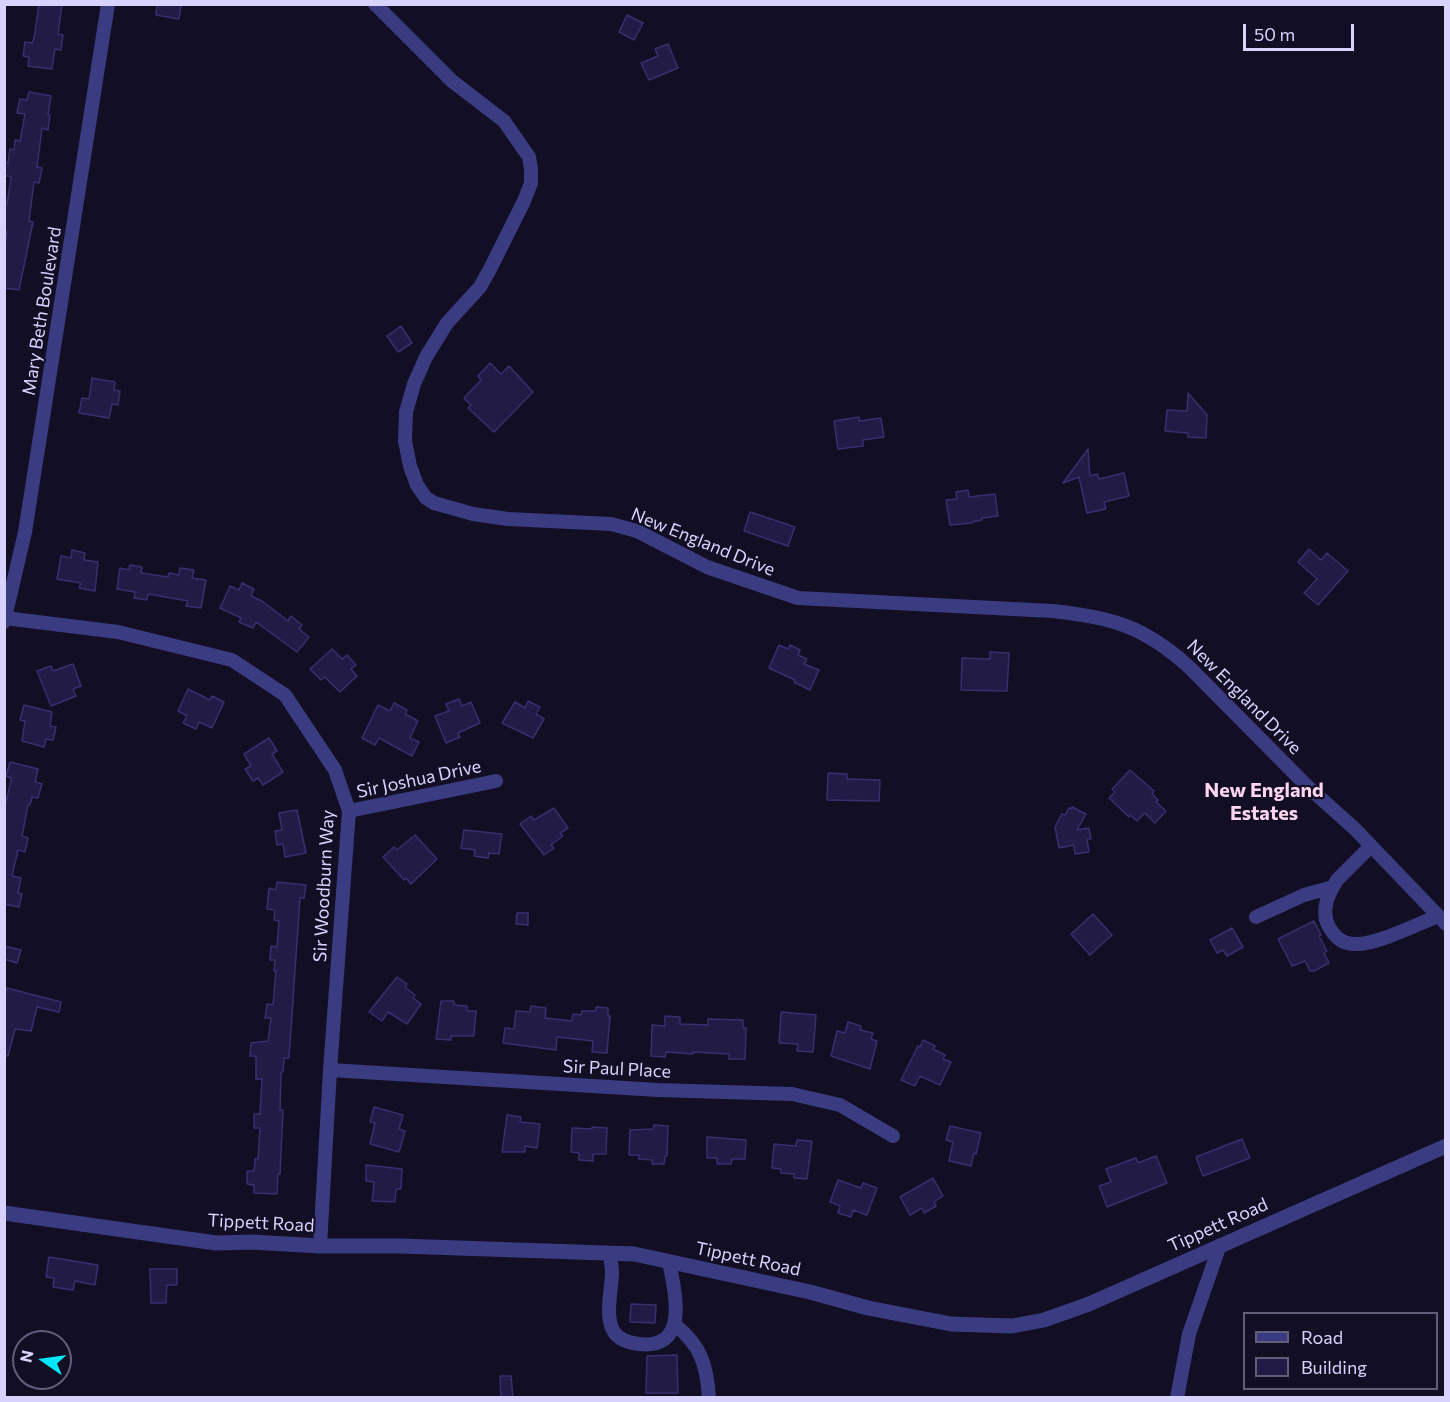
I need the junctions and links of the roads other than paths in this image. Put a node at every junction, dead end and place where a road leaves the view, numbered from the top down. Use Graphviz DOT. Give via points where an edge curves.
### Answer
graph roads {
  1 [pos="108,4"];
  2 [pos="375,4"];
  3 [pos="5,620"];
  4 [pos="496,781"];
  5 [pos="349,811"];
  6 [pos="1371,846"];
  7 [pos="1333,887"];
  8 [pos="1256,917"];
  9 [pos="1442,920"];
  10 [pos="330,1070"];
  11 [pos="893,1136"];
  12 [pos="1446,1146"];
  13 [pos="4,1213"];
  14 [pos="1220,1245"];
  15 [pos="320,1246"];
  16 [pos="610,1253"];
  17 [pos="669,1262"];
  18 [pos="675,1325"];
  19 [pos="709,1398"];
  20 [pos="1177,1398"];
  1 -- 3 [label="street, Mary Beth Boulevard" via="25,532"];
  2 -- 6 [label="street, New England Drive" via="452,81 504,121 529,158 531,169 524,201 490,269 480,287 447,323 414,384 406,412 405,441 417,485 426,498 473,514 611,524 637,531 706,567 798,598 1052,611 1122,623 1175,654"];
  3 -- 5 [label="street, Sir Woodburn Way" via="118,632 232,660 285,695 335,770"];
  4 -- 5 [label="street, Sir Joshua Drive"];
  5 -- 10 [label="street, Sir Woodburn Way"];
  6 -- 7 [label="street"];
  6 -- 9 [label="street, New England Drive"];
  7 -- 8 [label="street" via="1304,895"];
  7 -- 9 [label="street" via="1325,912 1327,923 1344,942 1376,940"];
  10 -- 11 [label="street, Sir Paul Place" via="792,1094 840,1105"];
  10 -- 15 [label="street, Sir Woodburn Way"];
  12 -- 14 [label="street, Tippett Road"];
  13 -- 15 [label="street, Tippett Road" via="216,1242"];
  14 -- 17 [label="street, Tippett Road" via="1044,1320 986,1327 912,1317"];
  14 -- 20 [label="street" via="1189,1334"];
  15 -- 16 [label="street, Tippett Road"];
  16 -- 17 [label="street, Tippett Road"];
  16 -- 18 [label="street" via="611,1320 615,1333 632,1343 655,1344 669,1335"];
  17 -- 18 [label="street" via="677,1310"];
  18 -- 19 [label="street" via="697,1346"];
}
